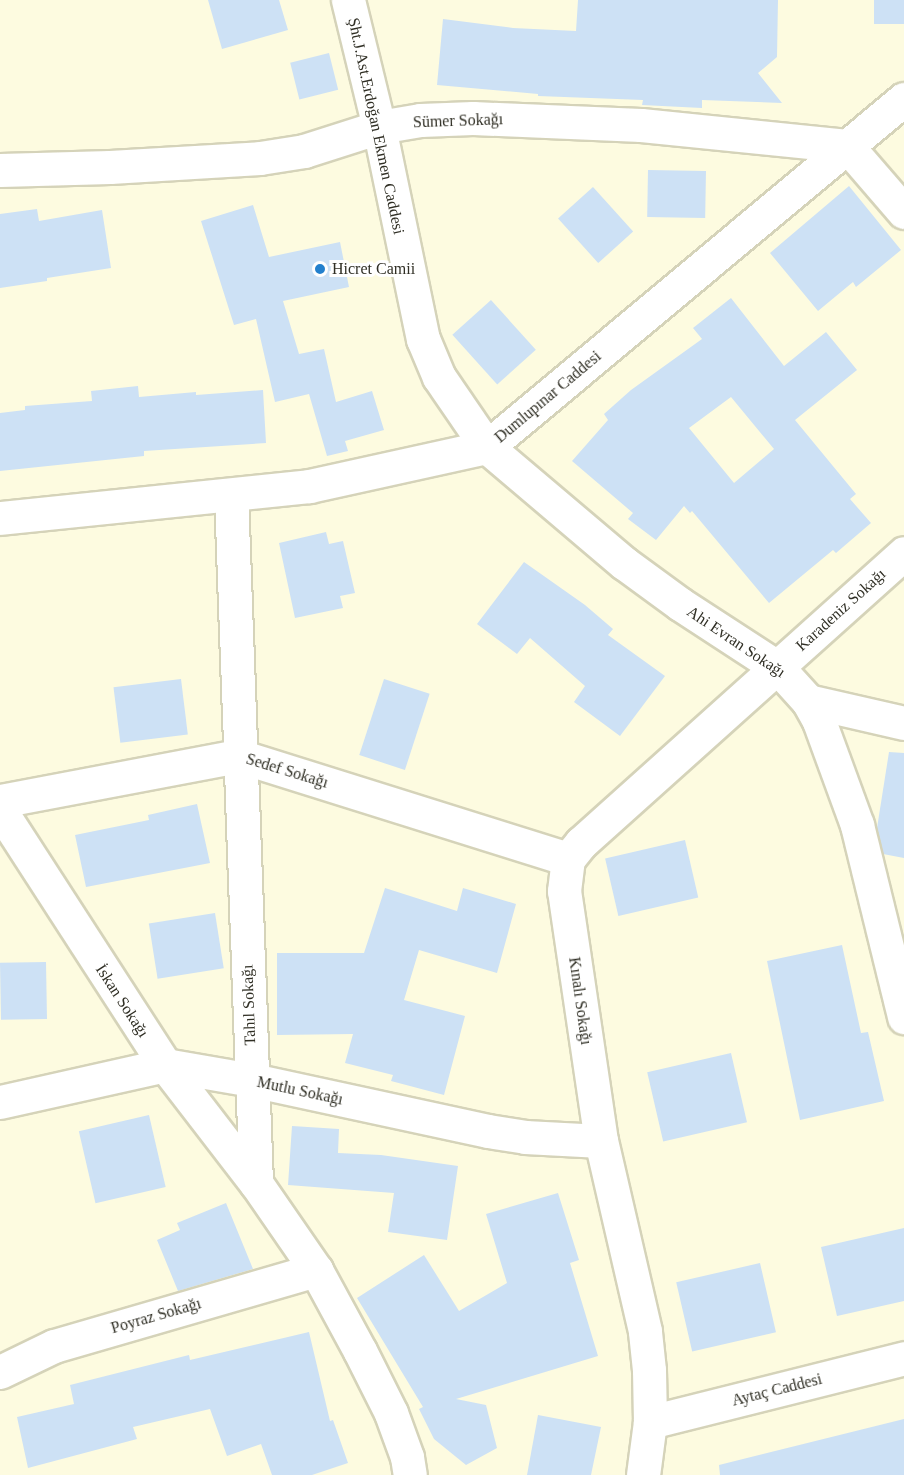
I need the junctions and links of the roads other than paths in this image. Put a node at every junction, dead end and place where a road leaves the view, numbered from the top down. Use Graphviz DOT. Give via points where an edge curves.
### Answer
graph roads {
  1 [pos="348,0"];
  2 [pos="904,99"];
  3 [pos="379,127"];
  4 [pos="848,146"];
  5 [pos="0,170"];
  6 [pos="904,212"];
  7 [pos="487,447"];
  8 [pos="231,495"];
  9 [pos="0,518"];
  10 [pos="904,553"];
  11 [pos="778,668"];
  12 [pos="808,701"];
  13 [pos="904,723"];
  14 [pos="239,756"];
  15 [pos="0,801"];
  16 [pos="0,810"];
  17 [pos="568,859"];
  18 [pos="904,1017"];
  19 [pos="165,1065"];
  20 [pos="252,1080"];
  21 [pos="0,1102"];
  22 [pos="601,1141"];
  23 [pos="256,1183"];
  24 [pos="316,1270"];
  25 [pos="904,1358"];
  26 [pos="0,1371"];
  27 [pos="650,1422"];
  28 [pos="410,1475"];
  29 [pos="629,1475"];
  30 [pos="643,1475"];
  1 -- 3 [label="street, Şht.J.Ast.Erdoğan Ekmen Caddesi"];
  2 -- 4 [label="street, Dumlupınar Caddesi"];
  3 -- 4 [label="street, Sümer Sokağı" via="420,120 473,118 641,124"];
  3 -- 5 [label="street, Sümer Sokağı" via="304,151 260,158"];
  3 -- 7 [label="street, Şht.J.Ast.Erdoğan Ekmen Caddesi" via="423,339 439,377"];
  4 -- 6 [label="street"];
  4 -- 7 [label="street, Dumlupınar Caddesi"];
  7 -- 8 [label="street, Dumlupınar Caddesi" via="309,486"];
  7 -- 11 [label="street, Ahi Evran Sokağı" via="624,563"];
  8 -- 9 [label="street, Dumlupınar Caddesi"];
  8 -- 14 [label="street, Tahıl Sokağı"];
  10 -- 11 [label="street, Karadeniz Sokağı"];
  11 -- 12 [label="street, Ahi Evran Sokağı"];
  11 -- 17 [label="street" via="581,843"];
  12 -- 13 [label="street"];
  12 -- 18 [label="street, Ahi Evran Sokağı" via="857,825"];
  14 -- 15 [label="street, Sedef Sokağı"];
  14 -- 17 [label="street, Sedef Sokağı"];
  14 -- 20 [label="street, Tahıl Sokağı"];
  16 -- 19 [label="street, İskan Sokağı"];
  17 -- 22 [label="street, Kınalı Sokağı" via="564,891"];
  19 -- 20 [label="street, Mutlu Sokağı"];
  19 -- 21 [label="street, Mutlu Sokağı"];
  19 -- 23 [label="street, İskan Sokağı"];
  20 -- 22 [label="street, Mutlu Sokağı" via="488,1131"];
  20 -- 23 [label="street, Tahıl Sokağı"];
  22 -- 27 [label="street, Kınalı Sokağı" via="645,1331"];
  23 -- 24 [label="street"];
  24 -- 26 [label="street, Poyraz Sokağı" via="54,1346"];
  24 -- 28 [label="street" via="391,1413"];
  25 -- 27 [label="street, Aytaç Caddesi"];
  27 -- 29 [label="street"];
  27 -- 30 [label="street"];
}
